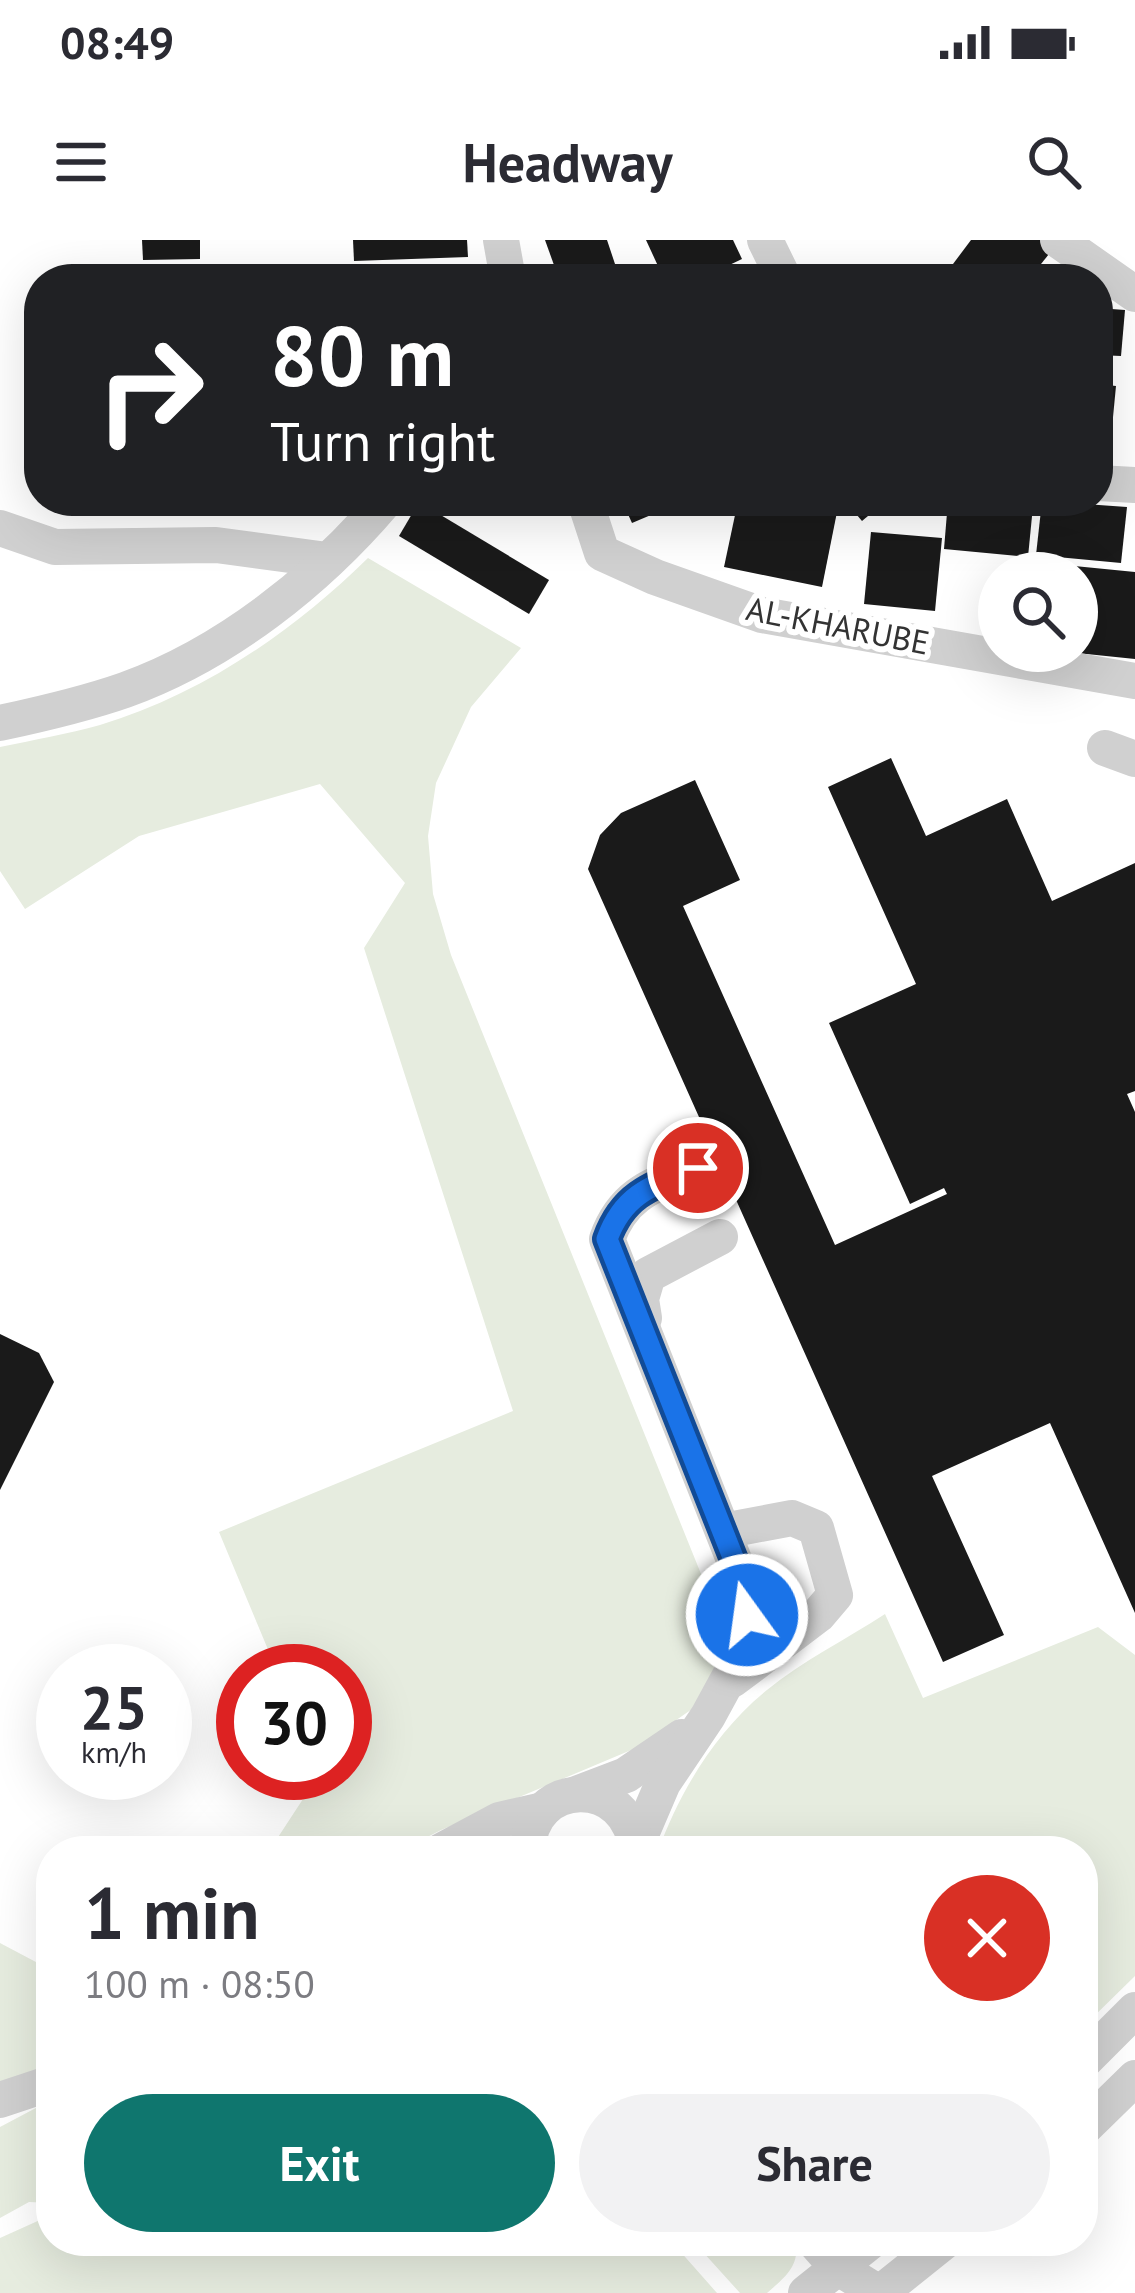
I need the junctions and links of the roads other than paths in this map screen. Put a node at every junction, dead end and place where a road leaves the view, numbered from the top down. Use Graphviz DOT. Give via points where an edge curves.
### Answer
graph roads {
  1 [pos="1058,240"];
  2 [pos="1093,264"];
  3 [pos="373,516"];
  4 [pos="590,516"];
  5 [pos="0,528"];
  6 [pos="327,560"];
  7 [pos="1135,681"];
  8 [pos="0,723"];
  9 [pos="698,1168"];
  10 [pos="720,1237"];
  11 [pos="649,1345"];
  12 [pos="723,1531"];
  13 [pos="717,1701"];
  14 [pos="559,1802"];
  15 [pos="469,1836"];
  16 [pos="531,1836"];
  17 [pos="632,1836"];
  18 [pos="641,1836"];
  19 [pos="1135,2010"];
  20 [pos="1098,2047"];
  21 [pos="1135,2078"];
  22 [pos="36,2088"];
  23 [pos="0,2100"];
  24 [pos="1098,2114"];
  25 [pos="841,2256"];
  26 [pos="855,2256"];
  27 [pos="925,2256"];
  28 [pos="806,2293"];
  29 [pos="879,2293"];
  1 -- 2 [label="street"];
  3 -- 6 [label="street"];
  4 -- 7 [label="street, AL-KHARUBE" via="602,553 762,615"];
  5 -- 6 [label="street" via="55,547 216,545"];
  6 -- 8 [label="street" via="243,629 189,660 128,689"];
  9 -- 11 [label="street" via="645,1188 616,1213 607,1239"];
  10 -- 11 [label="street" via="648,1275 640,1299"];
  11 -- 12 [label="street"];
  12 -- 13 [label="street" via="747,1615 745,1648"];
  12 -- 13 [label="street" via="792,1518 816,1528 835,1594"];
  13 -- 14 [label="street" via="659,1756"];
  13 -- 18 [label="street" via="663,1783"];
  14 -- 15 [label="street"];
  14 -- 16 [label="street"];
  14 -- 17 [label="street" via="593,1795 623,1813"];
  19 -- 20 [label="street"];
  21 -- 24 [label="street"];
  22 -- 23 [label="street"];
  25 -- 28 [label="street"];
  26 -- 29 [label="street"];
  27 -- 29 [label="street"];
}
